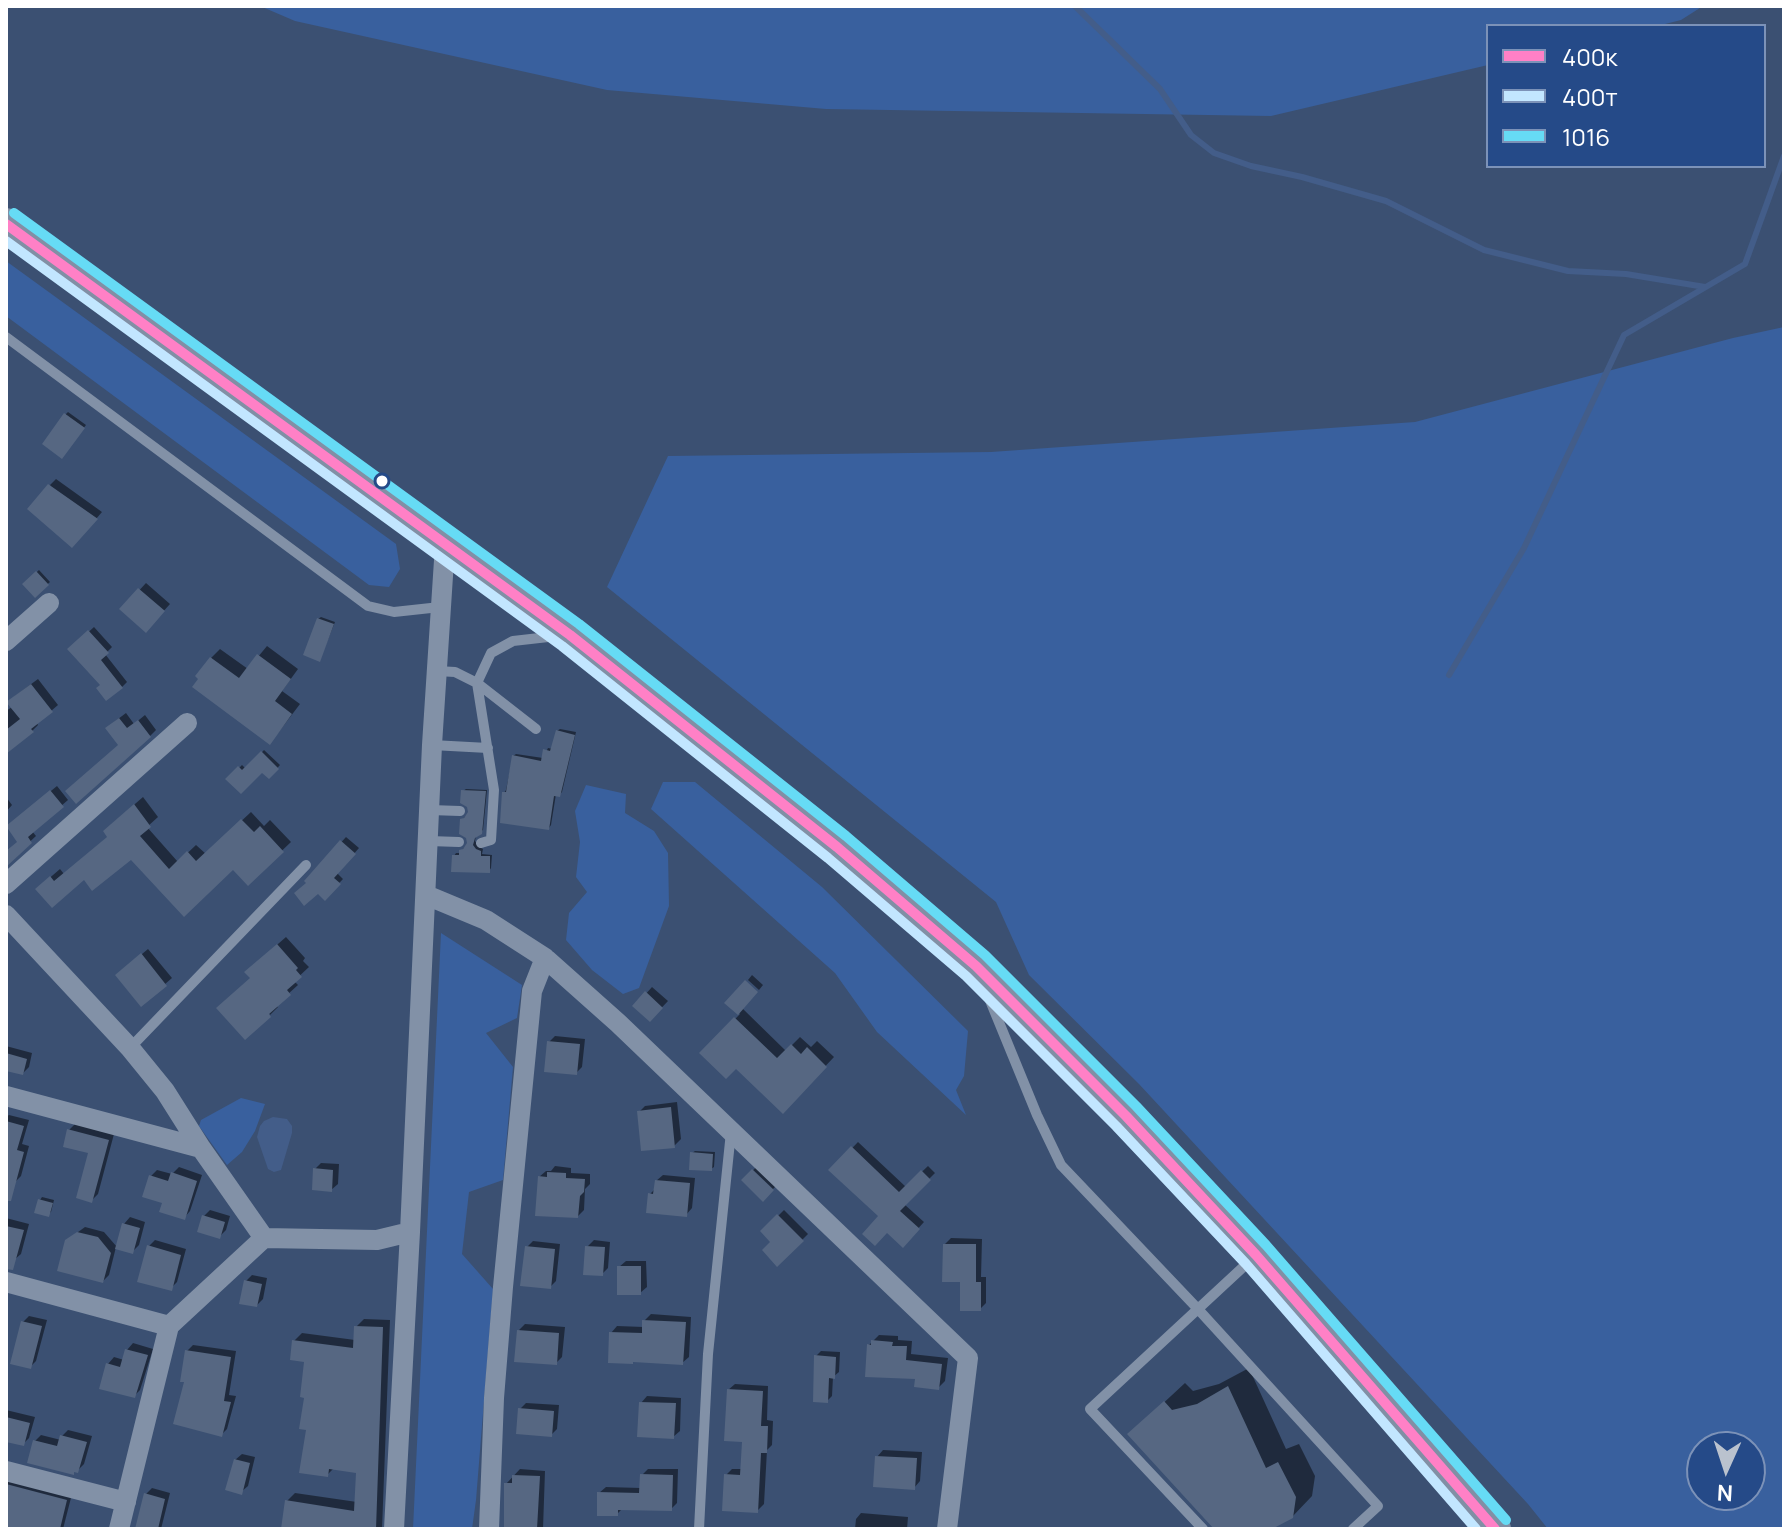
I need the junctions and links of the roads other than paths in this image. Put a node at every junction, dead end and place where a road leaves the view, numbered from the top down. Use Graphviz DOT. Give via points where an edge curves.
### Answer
graph roads {
  1 [pos="6,224"];
  2 [pos="6,337"];
  3 [pos="445,545"];
  4 [pos="49,603"];
  5 [pos="440,607"];
  6 [pos="570,635"];
  7 [pos="6,641"];
  8 [pos="437,671"];
  9 [pos="477,683"];
  10 [pos="187,723"];
  11 [pos="536,729"];
  12 [pos="432,745"];
  13 [pos="488,748"];
  14 [pos="430,810"];
  15 [pos="460,811"];
  16 [pos="429,841"];
  17 [pos="459,842"];
  18 [pos="481,843"];
  19 [pos="306,865"];
  20 [pos="6,884"];
  21 [pos="426,895"];
  22 [pos="6,915"];
  23 [pos="545,958"];
  24 [pos="976,966"];
  25 [pos="130,1048"];
  26 [pos="6,1096"];
  27 [pos="732,1132"];
  28 [pos="201,1148"];
  29 [pos="410,1232"];
  30 [pos="264,1238"];
  31 [pos="1256,1255"];
  32 [pos="6,1282"];
  33 [pos="1197,1308"];
  34 [pos="169,1326"];
  35 [pos="6,1471"];
  36 [pos="126,1502"];
  37 [pos="119,1529"];
  38 [pos="394,1529"];
  39 [pos="489,1529"];
  40 [pos="699,1529"];
  41 [pos="947,1529"];
  42 [pos="1203,1529"];
  43 [pos="1353,1529"];
  44 [pos="1495,1529"];
  1 -- 3 [label="main road"];
  2 -- 5 [label="lane" via="368,606 394,612"];
  3 -- 5 [label="street"];
  3 -- 6 [label="main road"];
  4 -- 7 [label="street"];
  5 -- 8 [label="street"];
  6 -- 9 [label="lane" via="513,641 491,653"];
  6 -- 24 [label="main road" via="837,847"];
  8 -- 9 [label="lane" via="455,672"];
  8 -- 12 [label="street"];
  9 -- 11 [label="lane"];
  9 -- 13 [label="lane"];
  10 -- 20 [label="street"];
  12 -- 13 [label="lane"];
  12 -- 14 [label="street"];
  13 -- 18 [label="lane" via="494,790 488,813 491,840"];
  14 -- 15 [label="lane"];
  14 -- 16 [label="street"];
  16 -- 17 [label="lane"];
  16 -- 21 [label="street"];
  19 -- 25 [label="lane"];
  21 -- 23 [label="street" via="486,920"];
  21 -- 29 [label="street"];
  22 -- 25 [label="street"];
  23 -- 27 [label="street"];
  23 -- 39 [label="street" via="532,991 500,1319"];
  24 -- 31 [label="main road"];
  24 -- 33 [label="lane" via="1061,1165"];
  25 -- 28 [label="street"];
  26 -- 28 [label="street"];
  27 -- 40 [label="lane" via="708,1354"];
  27 -- 41 [label="street" via="968,1358"];
  28 -- 30 [label="street"];
  29 -- 30 [label="street" via="377,1240"];
  29 -- 38 [label="street"];
  30 -- 34 [label="street"];
  31 -- 33 [label="lane"];
  31 -- 44 [label="main road"];
  32 -- 34 [label="street"];
  33 -- 42 [label="lane" via="1090,1409"];
  33 -- 43 [label="lane" via="1378,1506"];
  34 -- 36 [label="street"];
  35 -- 36 [label="street"];
  36 -- 37 [label="street"];
}
